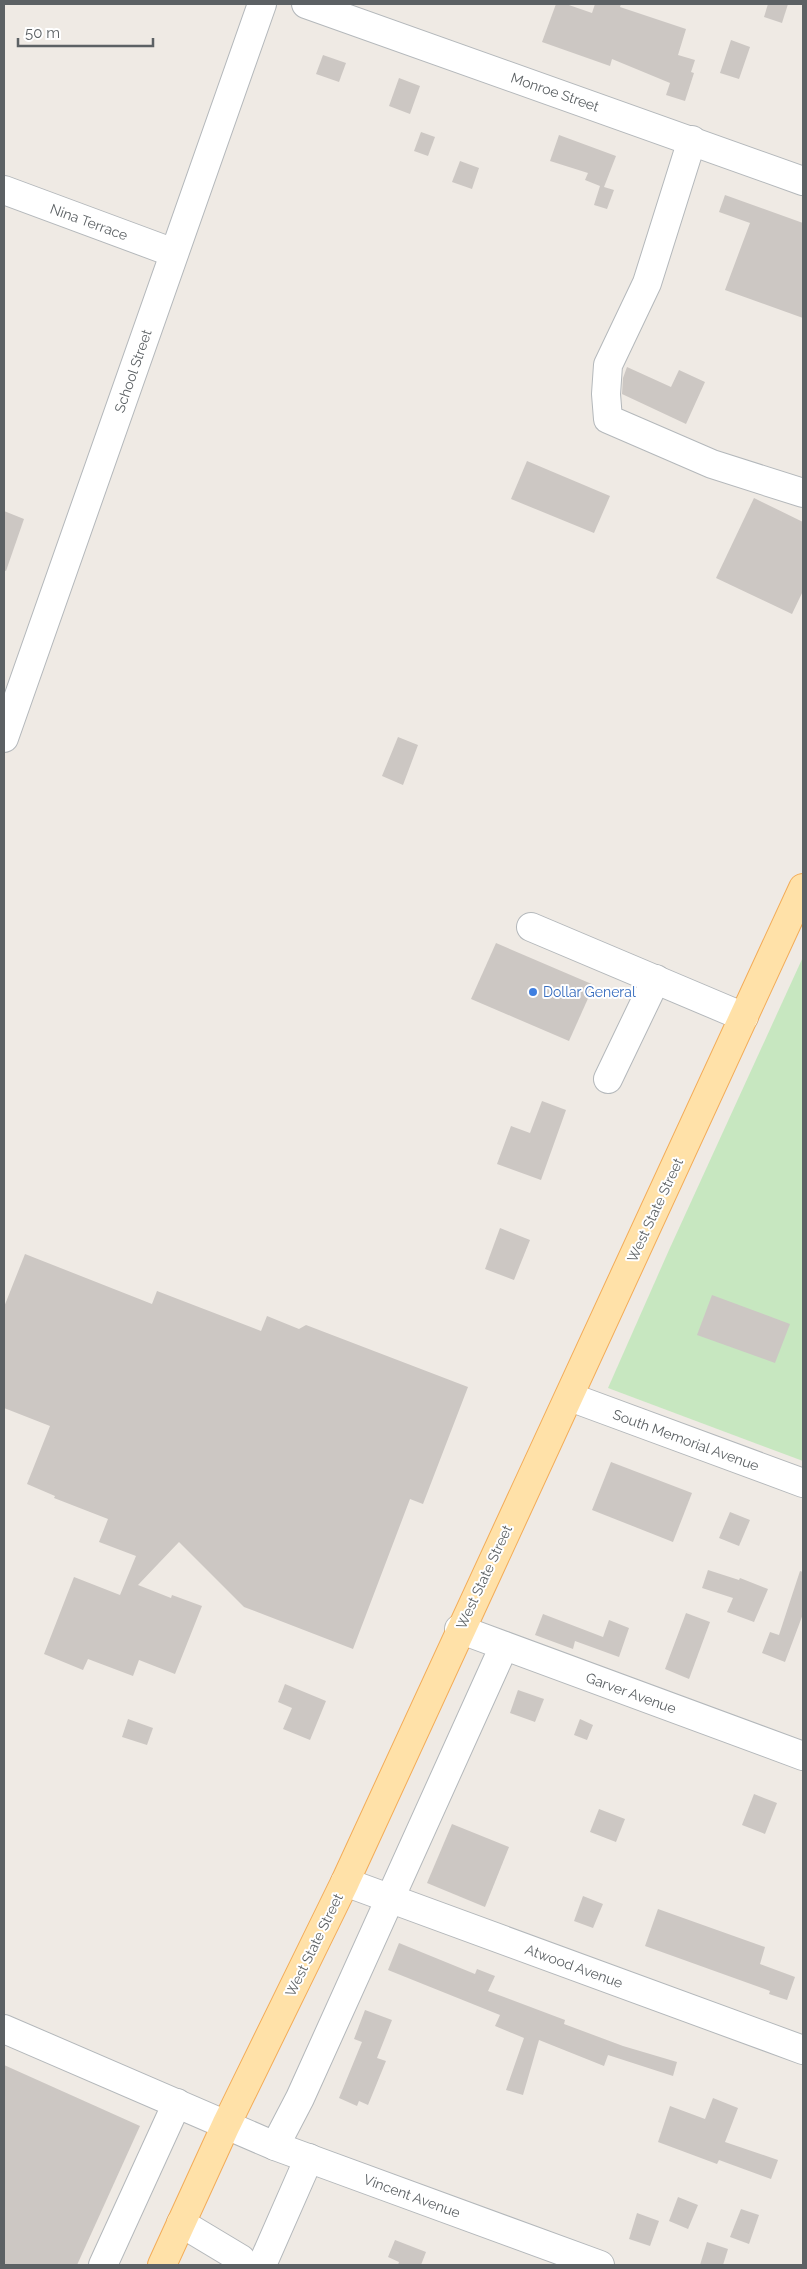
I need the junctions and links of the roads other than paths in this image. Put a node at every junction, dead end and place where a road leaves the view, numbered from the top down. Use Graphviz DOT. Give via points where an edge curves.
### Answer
graph roads {
  1 [pos="262,4"];
  2 [pos="306,4"];
  3 [pos="692,140"];
  4 [pos="803,181"];
  5 [pos="4,190"];
  6 [pos="174,253"];
  7 [pos="803,493"];
  8 [pos="4,738"];
  9 [pos="803,888"];
  10 [pos="531,927"];
  11 [pos="656,980"];
  12 [pos="744,1017"];
  13 [pos="608,1079"];
  14 [pos="570,1397"];
  15 [pos="803,1482"];
  16 [pos="459,1630"];
  17 [pos="504,1646"];
  18 [pos="803,1756"];
  19 [pos="344,1882"];
  20 [pos="389,1898"];
  21 [pos="4,2029"];
  22 [pos="803,2050"];
  23 [pos="177,2103"];
  24 [pos="226,2125"];
  25 [pos="275,2146"];
  26 [pos="309,2158"];
  27 [pos="181,2223"];
  28 [pos="248,2264"];
  29 [pos="103,2265"];
  30 [pos="162,2265"];
  31 [pos="600,2265"];
  1 -- 6 [label="street, School Street"];
  2 -- 3 [label="street, Monroe Street"];
  3 -- 4 [label="street, Monroe Street"];
  3 -- 7 [label="street" via="647,283 608,365 608,419 712,464"];
  5 -- 6 [label="street, Nina Terrace"];
  6 -- 8 [label="street, School Street"];
  9 -- 12 [label="main road, West State Street"];
  10 -- 11 [label="street"];
  11 -- 12 [label="street"];
  11 -- 13 [label="street"];
  12 -- 14 [label="main road, West State Street"];
  14 -- 15 [label="street, South Memorial Avenue"];
  14 -- 16 [label="main road, West State Street"];
  16 -- 17 [label="street, Garver Avenue"];
  16 -- 19 [label="main road, West State Street"];
  17 -- 18 [label="street, Garver Avenue"];
  17 -- 20 [label="street"];
  19 -- 20 [label="street, Atwood Avenue"];
  19 -- 24 [label="main road, West State Street"];
  20 -- 22 [label="street, Atwood Avenue"];
  20 -- 25 [label="street" via="300,2098"];
  21 -- 23 [label="street, Vincent Avenue"];
  23 -- 24 [label="street, Vincent Avenue"];
  23 -- 29 [label="street"];
  24 -- 25 [label="street, Vincent Avenue"];
  24 -- 27 [label="main road, West State Street"];
  25 -- 26 [label="street, Vincent Avenue"];
  26 -- 28 [label="street"];
  26 -- 31 [label="street, Vincent Avenue"];
  27 -- 28 [label="street"];
  27 -- 30 [label="main road, West State Street"];
}
